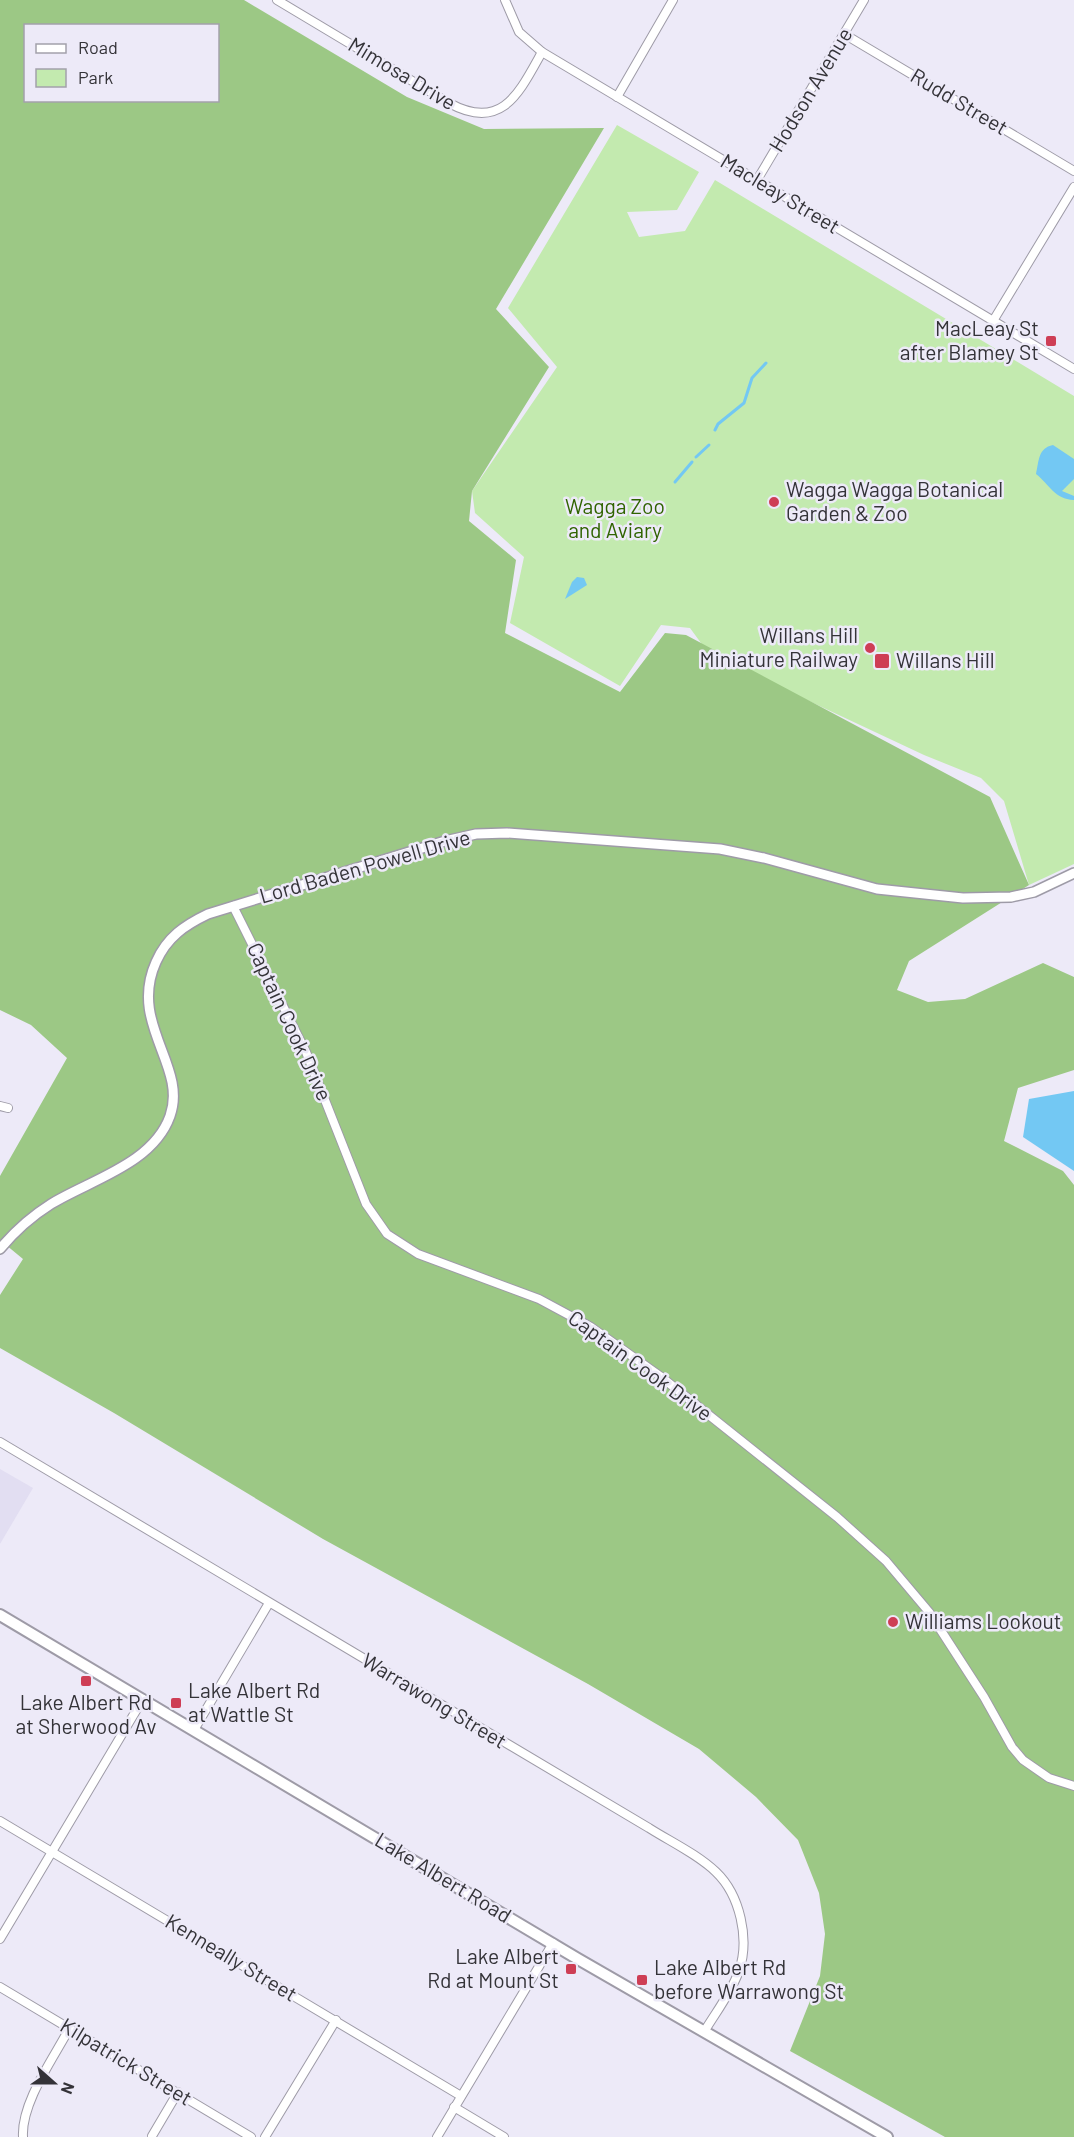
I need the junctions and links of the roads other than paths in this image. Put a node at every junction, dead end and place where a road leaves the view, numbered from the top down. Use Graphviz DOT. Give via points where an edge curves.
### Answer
graph roads {
  1 [pos="277,0"];
  2 [pos="505,0"];
  3 [pos="674,0"];
  4 [pos="864,0"];
  5 [pos="844,34"];
  6 [pos="542,52"];
  7 [pos="617,97"];
  8 [pos="1074,171"];
  9 [pos="757,180"];
  10 [pos="1074,187"];
  11 [pos="993,321"];
  12 [pos="1074,369"];
  13 [pos="1074,873"];
  14 [pos="233,906"];
  15 [pos="0,1249"];
  16 [pos="0,1442"];
  17 [pos="269,1603"];
  18 [pos="0,1615"];
  19 [pos="143,1699"];
  20 [pos="194,1730"];
  21 [pos="1074,1786"];
  22 [pos="0,1821"];
  23 [pos="52,1852"];
  24 [pos="0,1939"];
  25 [pos="553,1943"];
  26 [pos="0,1987"];
  27 [pos="336,2020"];
  28 [pos="69,2029"];
  29 [pos="704,2032"];
  30 [pos="178,2092"];
  31 [pos="461,2096"];
  32 [pos="454,2107"];
  33 [pos="152,2136"];
  34 [pos="23,2137"];
  35 [pos="251,2137"];
  36 [pos="265,2137"];
  37 [pos="437,2137"];
  38 [pos="504,2137"];
  39 [pos="887,2137"];
  1 -- 6 [label="street, Mimosa Drive" via="449,103 475,114 488,114 508,104"];
  2 -- 6 [label="street, Macleay Street" via="510,19 519,32"];
  3 -- 7 [label="street"];
  4 -- 5 [label="street, Hodson Avenue"];
  5 -- 8 [label="street, Rudd Street"];
  5 -- 9 [label="street, Hodson Avenue"];
  6 -- 7 [label="street, Macleay Street"];
  7 -- 9 [label="street, Macleay Street"];
  9 -- 11 [label="street, Macleay Street"];
  10 -- 11 [label="street"];
  11 -- 12 [label="street, Macleay Street"];
  13 -- 14 [label="street, Lord Baden Powell Drive" via="1034,892 1011,897 963,898 877,889 720,849 507,832 445,841"];
  14 -- 15 [label="street, Lord Baden Powell Drive" via="190,923 173,935 152,971 147,990 148,1012 173,1099 166,1127 135,1158 35,1215"];
  14 -- 21 [label="street, Captain Cook Drive" via="306,1052 366,1204 387,1234 418,1254 539,1299 591,1327 646,1365 837,1517 886,1561 929,1612 1023,1760 1049,1778"];
  16 -- 17 [label="street, Warrawong Street"];
  17 -- 20 [label="street"];
  17 -- 29 [label="street, Warrawong Street" via="649,1828 716,1872 741,1919 743,1955 732,1987"];
  18 -- 19 [label="main road, Lake Albert Road"];
  19 -- 20 [label="main road, Lake Albert Road"];
  19 -- 23 [label="street"];
  20 -- 25 [label="main road, Lake Albert Road"];
  22 -- 23 [label="street, Kenneally Street"];
  23 -- 24 [label="street"];
  23 -- 27 [label="street, Kenneally Street"];
  25 -- 29 [label="main road, Lake Albert Road"];
  25 -- 31 [label="street"];
  26 -- 28 [label="street, Kilpatrick Street"];
  27 -- 31 [label="street, Kenneally Street"];
  27 -- 36 [label="street"];
  28 -- 30 [label="street, Kilpatrick Street"];
  28 -- 34 [label="street" via="29,2104 23,2119"];
  29 -- 39 [label="main road, Lake Albert Road"];
  30 -- 33 [label="street"];
  30 -- 35 [label="street, Kilpatrick Street"];
  31 -- 32 [label="street"];
  32 -- 37 [label="street"];
  32 -- 38 [label="street"];
}
